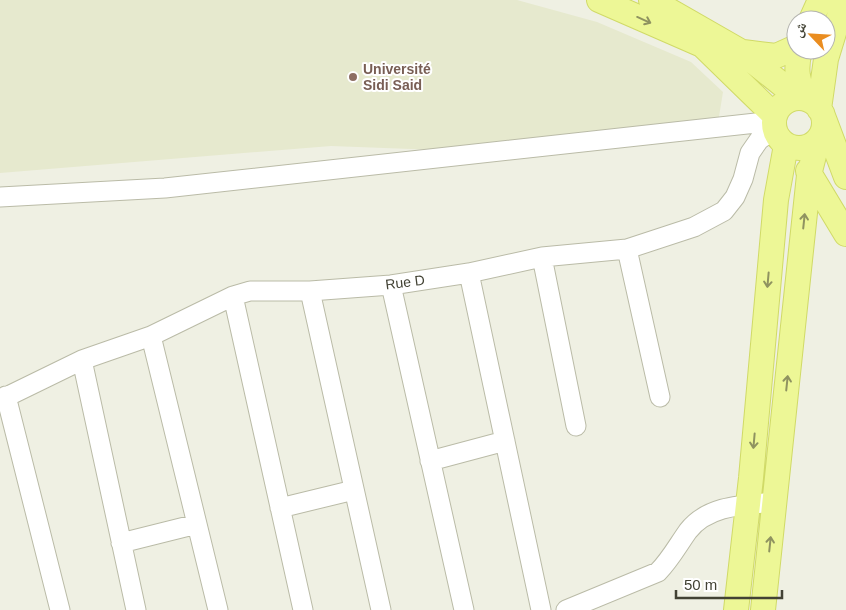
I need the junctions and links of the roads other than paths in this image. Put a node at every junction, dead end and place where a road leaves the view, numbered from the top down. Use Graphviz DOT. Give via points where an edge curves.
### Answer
graph roads {
  1 [pos="599,0"];
  2 [pos="650,0"];
  3 [pos="844,0"];
  4 [pos="839,32"];
  5 [pos="740,51"];
  6 [pos="786,52"];
  7 [pos="798,60"];
  8 [pos="812,105"];
  9 [pos="788,133"];
  10 [pos="809,175"];
  11 [pos="846,177"];
  12 [pos="0,196"];
  13 [pos="846,234"];
  14 [pos="627,249"];
  15 [pos="542,257"];
  16 [pos="469,273"];
  17 [pos="391,285"];
  18 [pos="310,291"];
  19 [pos="232,296"];
  20 [pos="150,336"];
  21 [pos="82,360"];
  22 [pos="660,397"];
  23 [pos="3,398"];
  24 [pos="576,426"];
  25 [pos="505,441"];
  26 [pos="430,461"];
  27 [pos="354,490"];
  28 [pos="774,502"];
  29 [pos="747,504"];
  30 [pos="280,508"];
  31 [pos="196,524"];
  32 [pos="121,543"];
  33 [pos="60,610"];
  34 [pos="136,610"];
  35 [pos="218,610"];
  36 [pos="303,610"];
  37 [pos="381,610"];
  38 [pos="464,610"];
  39 [pos="541,610"];
  40 [pos="566,610"];
  41 [pos="736,610"];
  42 [pos="763,610"];
  1 -- 9 [label="main road, one-way" via="702,45"];
  2 -- 5 [label="main road"];
  3 -- 4 [label="main road"];
  4 -- 8 [label="main road" via="826,59"];
  5 -- 6 [label="main road" via="776,56"];
  5 -- 8 [label="main road"];
  7 -- 8 [label="main road" via="798,84"];
  8 -- 9 [label="main road" via="784,103"];
  8 -- 9 [label="main road" via="822,132"];
  8 -- 11 [label="main road"];
  9 -- 10 [label="main road"];
  9 -- 12 [label="street" via="165,188"];
  9 -- 14 [label="street, Rue D" via="760,140 750,153 735,197 724,211 694,227"];
  9 -- 29 [label="main road, one-way" via="776,200"];
  10 -- 13 [label="main road"];
  28 -- 10 [label="main road, one-way"];
  14 -- 15 [label="street, Rue D"];
  14 -- 22 [label="street"];
  15 -- 16 [label="street, Rue D"];
  15 -- 24 [label="street"];
  16 -- 17 [label="street, Rue D"];
  16 -- 25 [label="street"];
  17 -- 18 [label="street, Rue D"];
  17 -- 26 [label="street"];
  18 -- 19 [label="street, Rue D" via="250,291"];
  18 -- 27 [label="street"];
  19 -- 20 [label="street, Rue D"];
  19 -- 30 [label="street"];
  20 -- 21 [label="street, Rue D"];
  20 -- 31 [label="street"];
  21 -- 23 [label="street, Rue D"];
  21 -- 32 [label="street"];
  23 -- 33 [label="street"];
  25 -- 26 [label="street"];
  25 -- 39 [label="street"];
  26 -- 38 [label="street"];
  27 -- 30 [label="street"];
  27 -- 37 [label="street"];
  28 -- 29 [label="street"];
  42 -- 28 [label="main road, one-way"];
  29 -- 40 [label="street" via="709,512 700,518 666,564 650,577"];
  29 -- 41 [label="main road"];
  30 -- 36 [label="street"];
  31 -- 32 [label="street"];
  31 -- 35 [label="street"];
  32 -- 34 [label="street"];
}
